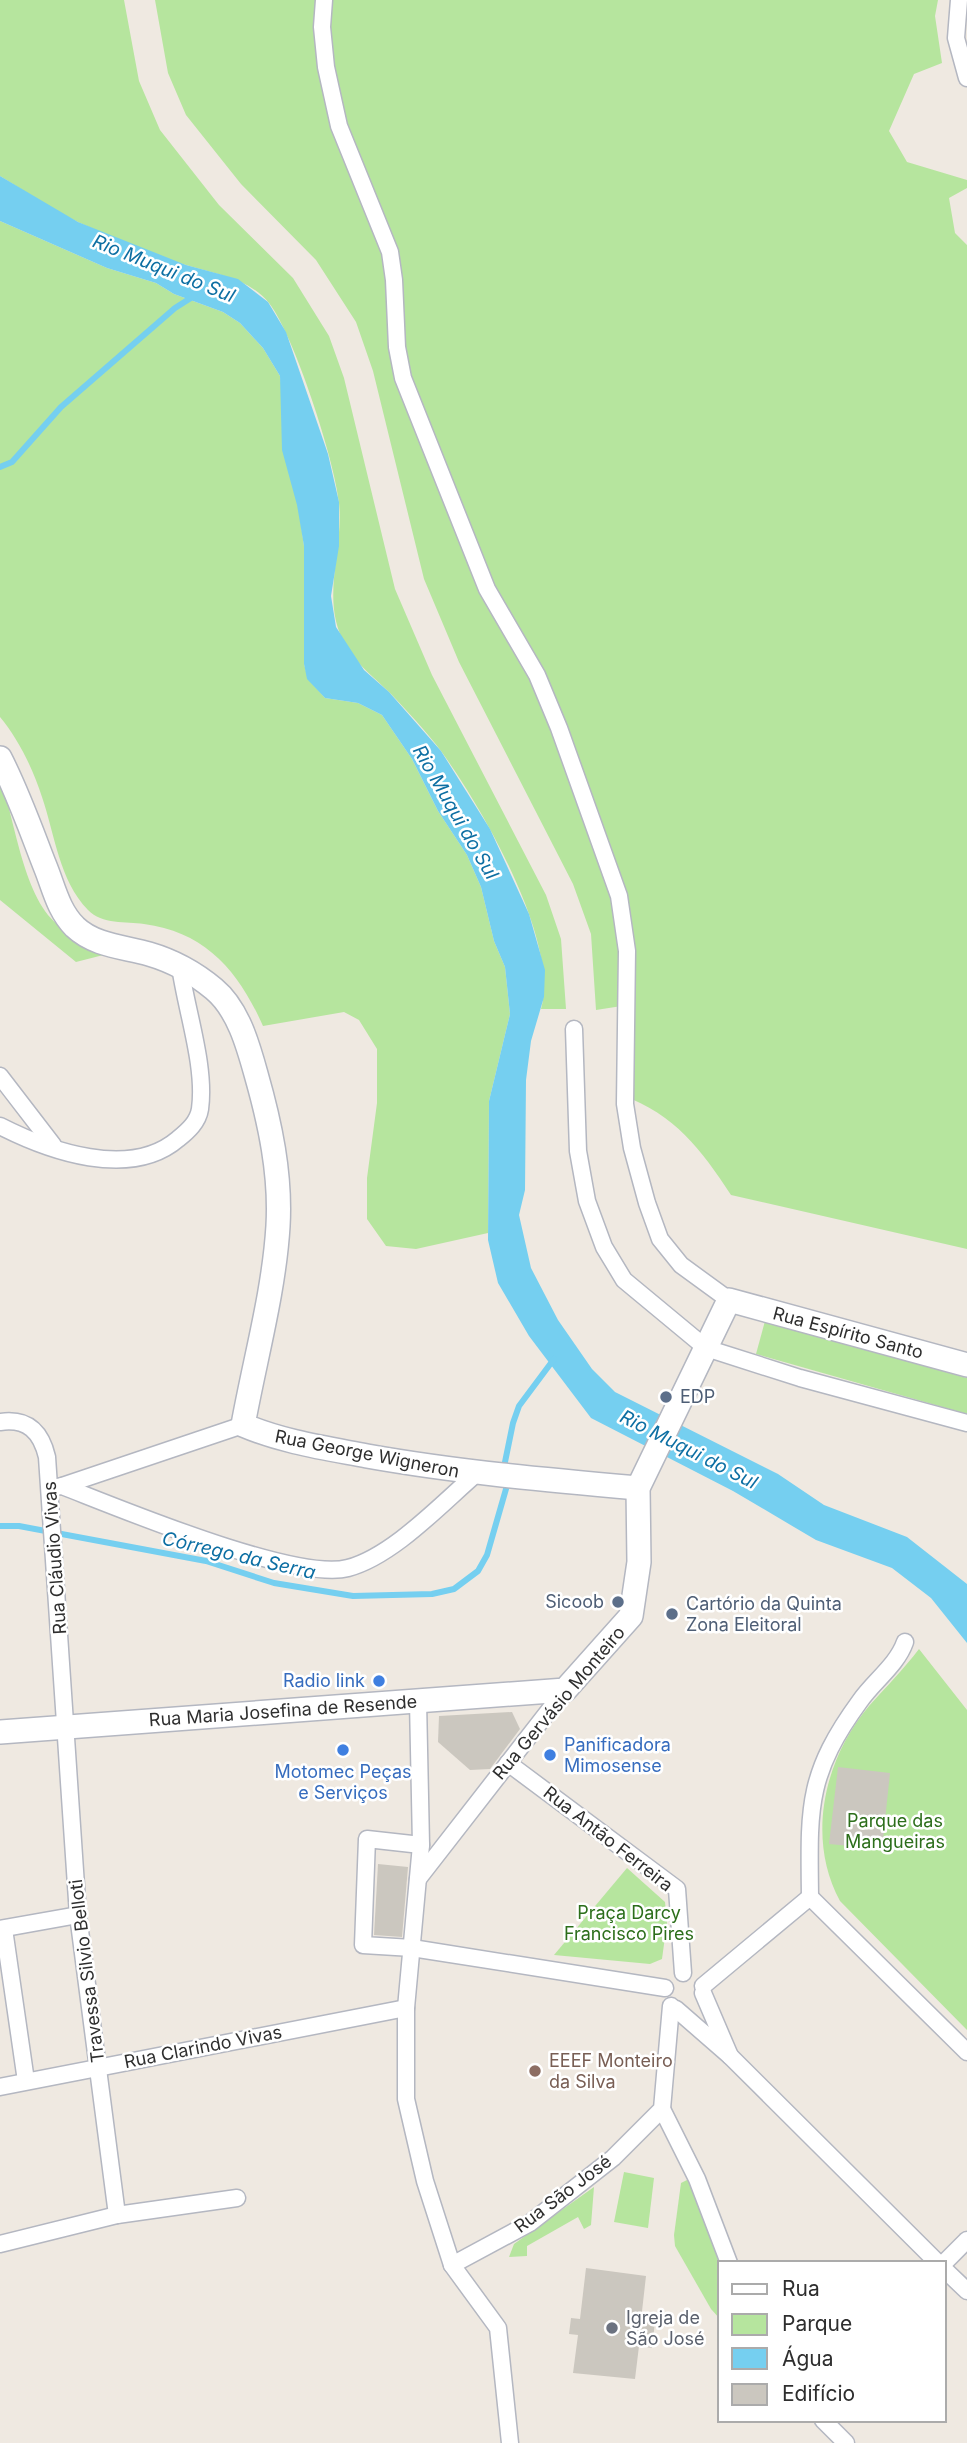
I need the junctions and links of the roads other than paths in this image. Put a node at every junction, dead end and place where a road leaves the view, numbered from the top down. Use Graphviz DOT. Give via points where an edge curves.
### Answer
graph roads {
  1 [pos="324,0"];
  2 [pos="959,0"];
  3 [pos="967,78"];
  4 [pos="0,758"];
  5 [pos="180,966"];
  6 [pos="574,1028"];
  7 [pos="0,1076"];
  8 [pos="0,1126"];
  9 [pos="54,1147"];
  10 [pos="729,1300"];
  11 [pos="706,1348"];
  12 [pos="967,1365"];
  13 [pos="0,1422"];
  14 [pos="967,1423"];
  15 [pos="243,1425"];
  16 [pos="484,1475"];
  17 [pos="56,1487"];
  18 [pos="638,1488"];
  19 [pos="905,1642"];
  20 [pos="565,1690"];
  21 [pos="418,1701"];
  22 [pos="66,1727"];
  23 [pos="0,1732"];
  24 [pos="508,1763"];
  25 [pos="421,1846"];
  26 [pos="418,1879"];
  27 [pos="810,1897"];
  28 [pos="78,1915"];
  29 [pos="2,1929"];
  30 [pos="412,1948"];
  31 [pos="683,1973"];
  32 [pos="665,1988"];
  33 [pos="703,1989"];
  34 [pos="673,2007"];
  35 [pos="406,2008"];
  36 [pos="967,2052"];
  37 [pos="730,2056"];
  38 [pos="98,2068"];
  39 [pos="26,2081"];
  40 [pos="0,2087"];
  41 [pos="662,2109"];
  42 [pos="237,2198"];
  43 [pos="117,2216"];
  44 [pos="967,2240"];
  45 [pos="0,2244"];
  46 [pos="728,2261"];
  47 [pos="936,2261"];
  48 [pos="946,2261"];
  49 [pos="452,2265"];
  50 [pos="946,2271"];
  51 [pos="967,2291"];
  52 [pos="825,2422"];
  53 [pos="510,2443"];
  54 [pos="846,2443"];
  1 -- 10 [label="street" via="326,67 340,126 390,252 403,378 487,589 537,676 559,728 619,896 627,951 625,1104 647,1203 660,1239 681,1265"];
  2 -- 3 [label="street" via="956,38"];
  4 -- 5 [label="main road" via="60,908 76,928 93,940"];
  5 -- 9 [label="street" via="201,1089 199,1113 190,1129 149,1154 122,1159 91,1158"];
  5 -- 15 [label="main road" via="216,990 236,1017 268,1119 276,1166 274,1269"];
  6 -- 11 [label="street" via="578,1151 587,1201 604,1247 624,1280"];
  7 -- 9 [label="street"];
  8 -- 9 [label="street"];
  10 -- 11 [label="main road"];
  10 -- 12 [label="main road, Rua Espírito Santo"];
  11 -- 14 [label="street"];
  11 -- 18 [label="main road"];
  13 -- 17 [label="street, Rua Cláudio Vivas" via="32,1426 42,1438"];
  15 -- 16 [label="main road, Rua George Wigneron" via="300,1443"];
  15 -- 17 [label="street"];
  16 -- 17 [label="street" via="395,1543 348,1568 324,1570 252,1554"];
  16 -- 18 [label="main road, Rua George Wigneron"];
  17 -- 22 [label="street, Rua Cláudio Vivas" via="51,1514"];
  18 -- 20 [label="main road, Rua Gervásio Monteiro" via="639,1562 631,1616"];
  19 -- 27 [label="street" via="901,1654 833,1738 816,1777 809,1818"];
  20 -- 21 [label="main road, Rua Maria Josefina de Resende"];
  20 -- 24 [label="street, Rua Gervásio Monteiro"];
  21 -- 22 [label="main road, Rua Maria Josefina de Resende"];
  21 -- 25 [label="street"];
  22 -- 23 [label="main road, Rua Maria Josefina de Resende"];
  22 -- 28 [label="street, Travessa Silvio Belloti"];
  24 -- 26 [label="street, Rua Gervásio Monteiro"];
  24 -- 31 [label="street, Rua Antão Ferreira" via="677,1889"];
  25 -- 26 [label="street"];
  25 -- 30 [label="street" via="367,1839 363,1945"];
  26 -- 30 [label="street"];
  27 -- 33 [label="street"];
  27 -- 36 [label="street"];
  28 -- 29 [label="street"];
  28 -- 38 [label="street, Travessa Silvio Belloti"];
  29 -- 39 [label="street"];
  30 -- 32 [label="street"];
  30 -- 35 [label="street"];
  31 -- 32 [label="street" via="671,1978"];
  31 -- 33 [label="street" via="695,1976"];
  32 -- 34 [label="street"];
  33 -- 34 [label="street" via="694,2008"];
  33 -- 37 [label="street"];
  34 -- 37 [label="street"];
  34 -- 41 [label="street"];
  35 -- 38 [label="street, Rua Clarindo Vivas"];
  35 -- 49 [label="street" via="406,2099 425,2181"];
  37 -- 47 [label="street"];
  38 -- 39 [label="street, Rua Clarindo Vivas"];
  38 -- 43 [label="street, Travessa Silvio Belloti"];
  39 -- 40 [label="street, Rua Clarindo Vivas"];
  41 -- 46 [label="street" via="697,2179"];
  41 -- 49 [label="street, Rua São José" via="612,2158 530,2223"];
  42 -- 43 [label="street"];
  43 -- 45 [label="street"];
  44 -- 48 [label="street"];
  49 -- 53 [label="street" via="498,2328"];
  50 -- 51 [label="street"];
  52 -- 54 [label="street"];
}
